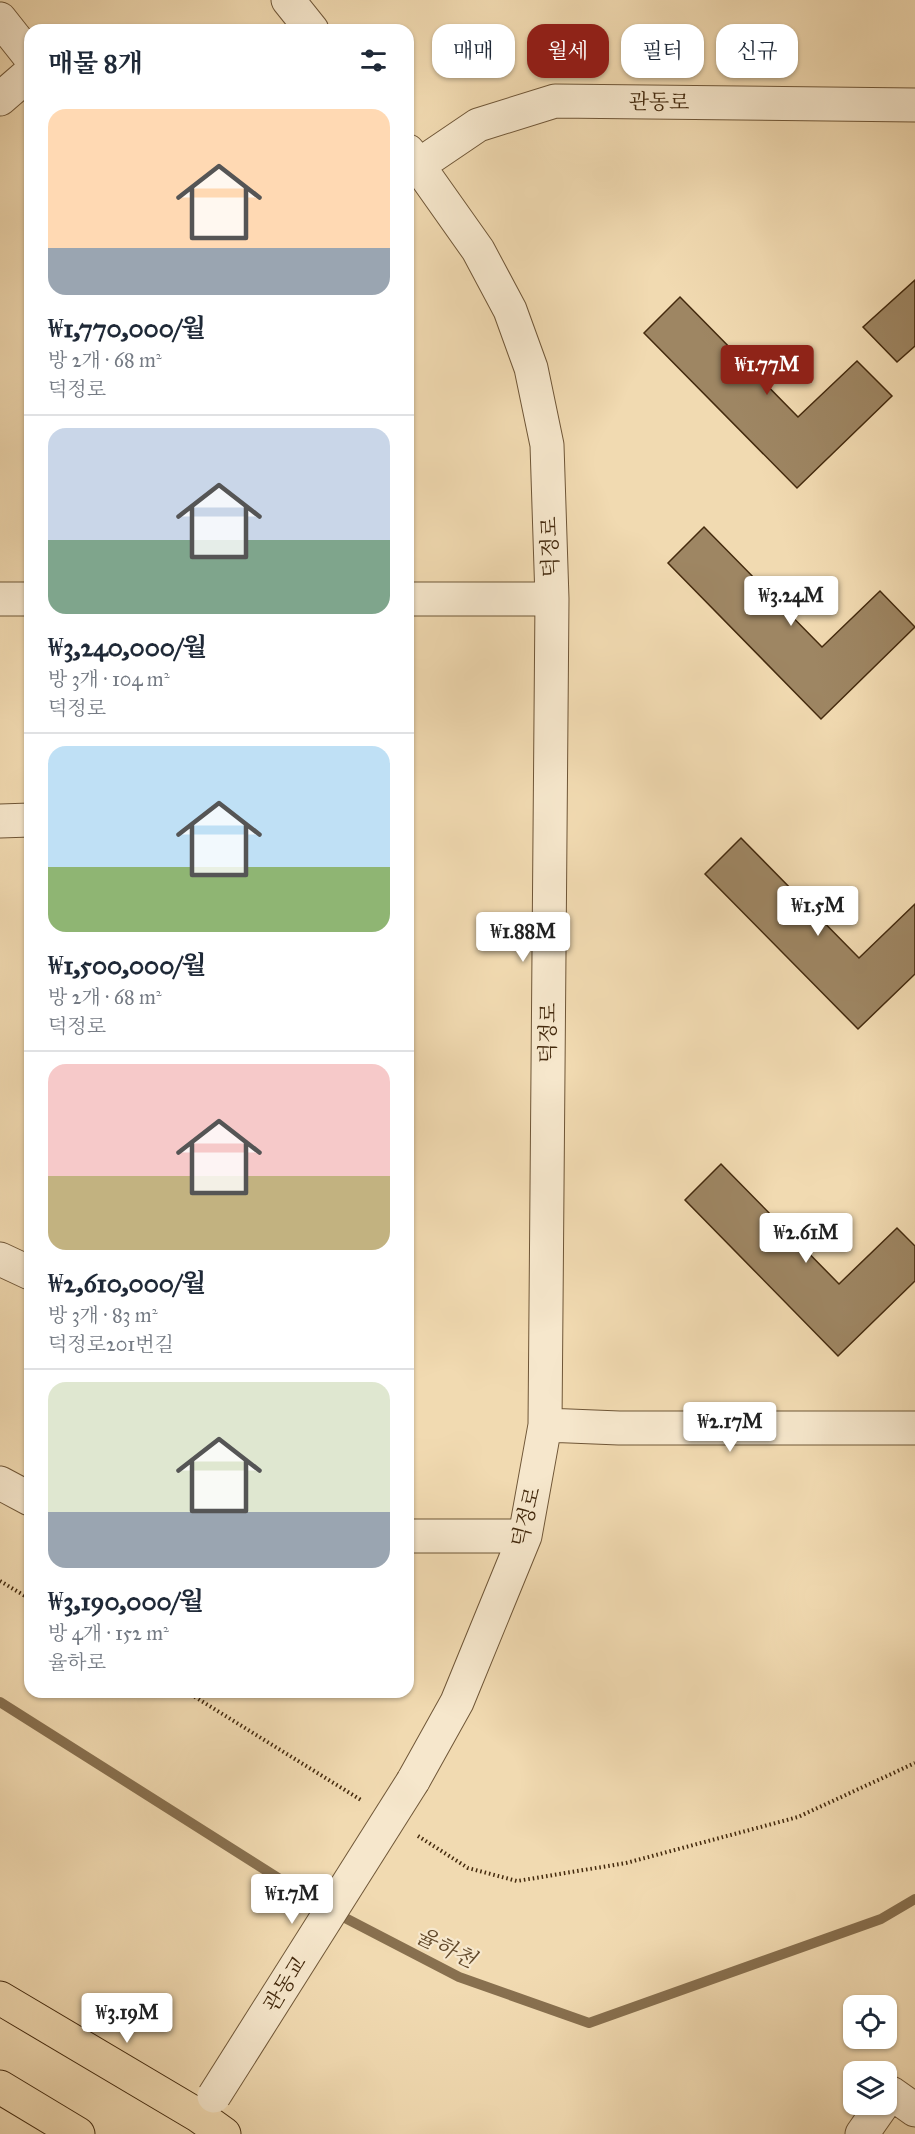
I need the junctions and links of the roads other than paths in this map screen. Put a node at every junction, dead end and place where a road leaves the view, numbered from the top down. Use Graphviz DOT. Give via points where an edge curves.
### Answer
graph roads {
  1 [pos="288,0"];
  2 [pos="0,19"];
  3 [pos="307,24"];
  4 [pos="24,49"];
  5 [pos="24,77"];
  6 [pos="0,99"];
  7 [pos="915,105"];
  8 [pos="414,158"];
  9 [pos="414,599"];
  10 [pos="552,599"];
  11 [pos="0,600"];
  12 [pos="24,600"];
  13 [pos="24,820"];
  14 [pos="0,821"];
  15 [pos="0,1258"];
  16 [pos="24,1270"];
  17 [pos="545,1425"];
  18 [pos="915,1428"];
  19 [pos="0,1483"];
  20 [pos="24,1495"];
  21 [pos="414,1536"];
  22 [pos="525,1536"];
  23 [pos="413,1780"];
  24 [pos="0,1998"];
  25 [pos="0,2087"];
  26 [pos="897,2097"];
  27 [pos="915,2110"];
  28 [pos="875,2115"];
  29 [pos="206,2120"];
  30 [pos="78,2134"];
  31 [pos="862,2134"];
  1 -- 3 [label="street"];
  2 -- 4 [label="street"];
  5 -- 6 [label="street"];
  7 -- 8 [label="street, 관동로" via="555,101 478,125"];
  8 -- 10 [label="street, 덕정로" via="478,250 510,310 531,368 547,445"];
  9 -- 10 [label="street"];
  10 -- 17 [label="street, 덕정로"];
  11 -- 12 [label="street"];
  13 -- 14 [label="street"];
  15 -- 16 [label="street"];
  17 -- 18 [label="street"];
  17 -- 22 [label="street, 덕정로"];
  19 -- 20 [label="street"];
  21 -- 22 [label="street"];
  22 -- 23 [label="street, 덕정로" via="457,1702"];
  23 -- 29 [label="street, 관동교, bridge"];
  24 -- 29 [label="main road"];
  25 -- 30 [label="main road"];
  26 -- 27 [label="street"];
  28 -- 31 [label="street"];
}
